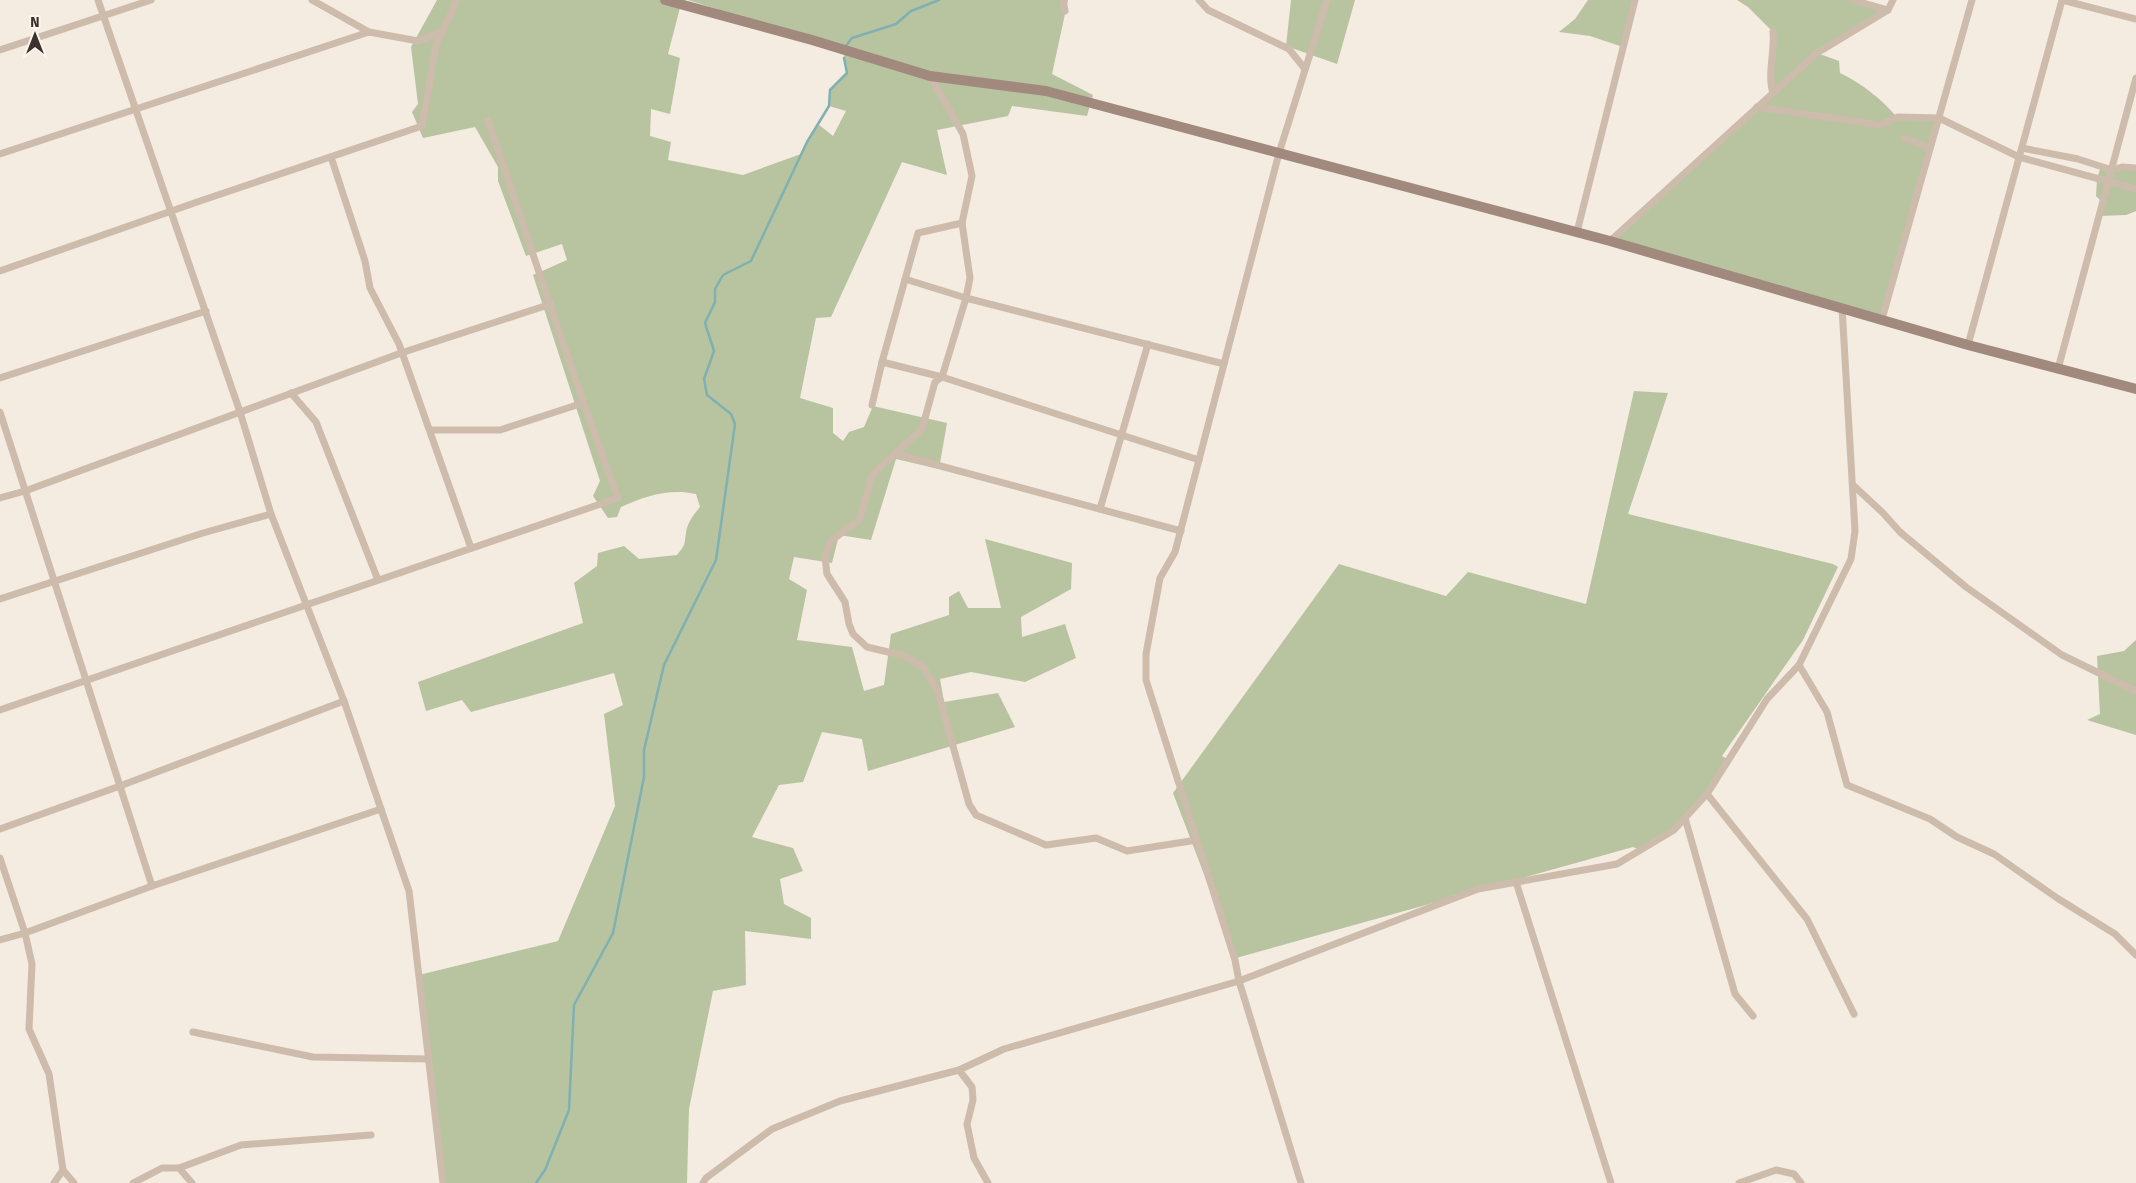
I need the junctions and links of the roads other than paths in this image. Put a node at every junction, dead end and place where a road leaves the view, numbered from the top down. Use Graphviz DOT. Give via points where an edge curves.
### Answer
graph roads {
  1 [pos="98,0"];
  2 [pos="151,0"];
  3 [pos="312,0"];
  4 [pos="456,0"];
  5 [pos="665,0"];
  6 [pos="1063,0"];
  7 [pos="1199,0"];
  8 [pos="1327,0"];
  9 [pos="1635,0"];
  10 [pos="1852,0"];
  11 [pos="1893,0"];
  12 [pos="1972,0"];
  13 [pos="2062,0"];
  14 [pos="1888,10"];
  15 [pos="1065,11"];
  16 [pos="103,16"];
  17 [pos="2136,19"];
  18 [pos="369,32"];
  19 [pos="441,32"];
  20 [pos="1773,32"];
  21 [pos="0,50"];
  22 [pos="1305,69"];
  23 [pos="930,76"];
  24 [pos="2136,78"];
  25 [pos="1773,93"];
  26 [pos="1757,107"];
  27 [pos="136,110"];
  28 [pos="1939,118"];
  29 [pos="488,121"];
  30 [pos="1904,138"];
  31 [pos="1930,148"];
  32 [pos="2022,148"];
  33 [pos="1279,153"];
  34 [pos="0,154"];
  35 [pos="331,156"];
  36 [pos="2019,157"];
  37 [pos="2136,168"];
  38 [pos="2112,170"];
  39 [pos="2108,182"];
  40 [pos="2136,189"];
  41 [pos="171,211"];
  42 [pos="962,224"];
  43 [pos="1577,232"];
  44 [pos="1610,241"];
  45 [pos="0,271"];
  46 [pos="905,279"];
  47 [pos="966,298"];
  48 [pos="551,304"];
  49 [pos="1842,307"];
  50 [pos="206,311"];
  51 [pos="1882,319"];
  52 [pos="1148,344"];
  53 [pos="1968,345"];
  54 [pos="401,352"];
  55 [pos="882,362"];
  56 [pos="1224,364"];
  57 [pos="2058,369"];
  58 [pos="942,377"];
  59 [pos="0,378"];
  60 [pos="2136,389"];
  61 [pos="291,393"];
  62 [pos="582,403"];
  63 [pos="872,404"];
  64 [pos="0,412"];
  65 [pos="240,412"];
  66 [pos="430,430"];
  67 [pos="1121,435"];
  68 [pos="896,454"];
  69 [pos="1200,460"];
  70 [pos="1852,485"];
  71 [pos="25,491"];
  72 [pos="0,498"];
  73 [pos="1100,508"];
  74 [pos="271,514"];
  75 [pos="1181,531"];
  76 [pos="471,548"];
  77 [pos="54,580"];
  78 [pos="378,580"];
  79 [pos="0,599"];
  80 [pos="306,604"];
  81 [pos="1799,665"];
  82 [pos="86,680"];
  83 [pos="2136,691"];
  84 [pos="344,701"];
  85 [pos="0,710"];
  86 [pos="120,786"];
  87 [pos="1707,794"];
  88 [pos="381,809"];
  89 [pos="1685,818"];
  90 [pos="0,829"];
  91 [pos="1197,840"];
  92 [pos="0,858"];
  93 [pos="1516,882"];
  94 [pos="152,886"];
  95 [pos="25,933"];
  96 [pos="0,940"];
  97 [pos="2136,954"];
  98 [pos="1239,980"];
  99 [pos="1854,1014"];
  100 [pos="1753,1016"];
  101 [pos="192,1032"];
  102 [pos="429,1059"];
  103 [pos="959,1070"];
  104 [pos="371,1135"];
  105 [pos="179,1168"];
  106 [pos="63,1170"];
  107 [pos="54,1183"];
  108 [pos="74,1183"];
  109 [pos="133,1183"];
  110 [pos="192,1183"];
  111 [pos="444,1183"];
  112 [pos="702,1183"];
  113 [pos="988,1183"];
  114 [pos="1301,1183"];
  115 [pos="1611,1183"];
  116 [pos="1739,1183"];
  117 [pos="1801,1183"];
  1 -- 16 [label="street"];
  2 -- 16 [label="street"];
  3 -- 18 [label="street"];
  4 -- 19 [label="street"];
  5 -- 23 [label="main road"];
  6 -- 15 [label="street"];
  7 -- 22 [label="street" via="1208,10 1289,49"];
  8 -- 22 [label="street"];
  9 -- 43 [label="street"];
  10 -- 14 [label="street"];
  11 -- 14 [label="street"];
  12 -- 28 [label="street"];
  13 -- 17 [label="street"];
  13 -- 32 [label="street"];
  14 -- 25 [label="street" via="1817,53"];
  16 -- 21 [label="street"];
  16 -- 27 [label="street"];
  18 -- 19 [label="street" via="418,41"];
  18 -- 27 [label="street"];
  19 -- 35 [label="street" via="422,126"];
  20 -- 25 [label="street" via="1775,46 1770,84"];
  22 -- 33 [label="street"];
  23 -- 33 [label="main road" via="1046,91"];
  23 -- 42 [label="street" via="963,134 972,176"];
  24 -- 38 [label="street"];
  25 -- 26 [label="street"];
  26 -- 28 [label="street" via="1880,125 1898,117"];
  26 -- 44 [label="street"];
  27 -- 34 [label="street"];
  27 -- 41 [label="street"];
  28 -- 31 [label="street"];
  28 -- 36 [label="street"];
  29 -- 48 [label="street"];
  30 -- 31 [label="street"];
  31 -- 51 [label="street"];
  32 -- 36 [label="street"];
  32 -- 38 [label="street" via="2078,159"];
  33 -- 43 [label="main road"];
  33 -- 56 [label="street"];
  35 -- 41 [label="street"];
  35 -- 54 [label="street" via="365,261 370,288"];
  36 -- 39 [label="street"];
  36 -- 53 [label="street"];
  37 -- 38 [label="street"];
  38 -- 39 [label="street"];
  39 -- 40 [label="street"];
  39 -- 57 [label="street"];
  41 -- 45 [label="street"];
  41 -- 50 [label="street"];
  42 -- 46 [label="street" via="918,233"];
  42 -- 47 [label="street" via="970,278"];
  43 -- 44 [label="main road"];
  44 -- 49 [label="main road"];
  46 -- 47 [label="street"];
  46 -- 55 [label="street"];
  47 -- 52 [label="street"];
  47 -- 58 [label="street"];
  48 -- 54 [label="street"];
  48 -- 62 [label="street"];
  49 -- 51 [label="main road"];
  49 -- 70 [label="street"];
  50 -- 59 [label="street"];
  50 -- 65 [label="street"];
  51 -- 53 [label="main road"];
  52 -- 56 [label="street"];
  52 -- 67 [label="street"];
  53 -- 57 [label="main road"];
  54 -- 61 [label="street"];
  54 -- 66 [label="street"];
  55 -- 58 [label="street"];
  55 -- 63 [label="street"];
  56 -- 69 [label="street"];
  57 -- 60 [label="main road"];
  58 -- 67 [label="street"];
  58 -- 68 [label="street" via="935,382 922,429"];
  61 -- 65 [label="street"];
  61 -- 78 [label="street" via="316,422"];
  62 -- 66 [label="street" via="500,430"];
  62 -- 76 [label="street" via="618,498"];
  64 -- 71 [label="street"];
  65 -- 71 [label="street"];
  65 -- 74 [label="street"];
  66 -- 76 [label="street"];
  67 -- 69 [label="street"];
  67 -- 73 [label="street"];
  68 -- 73 [label="street"];
  68 -- 91 [label="street" via="872,475 860,519 831,541 825,557 827,574 845,602 853,634 867,647 905,656 924,668 938,692 969,804 976,814 1046,845 1096,838 1127,851"];
  69 -- 75 [label="street"];
  70 -- 81 [label="street" via="1855,531 1851,559"];
  70 -- 83 [label="street" via="1900,532 1966,587 2062,655"];
  71 -- 72 [label="street"];
  71 -- 77 [label="street"];
  73 -- 75 [label="street"];
  74 -- 77 [label="street"];
  74 -- 80 [label="street"];
  75 -- 91 [label="street" via="1176,552 1160,578 1146,654 1146,680"];
  76 -- 78 [label="street"];
  77 -- 79 [label="street"];
  77 -- 82 [label="street"];
  78 -- 80 [label="street"];
  80 -- 82 [label="street"];
  80 -- 84 [label="street"];
  81 -- 87 [label="street" via="1767,699"];
  81 -- 97 [label="street" via="1827,712 1847,785 1930,819 1956,837 1994,854 2056,898 2115,934"];
  82 -- 85 [label="street"];
  82 -- 86 [label="street"];
  84 -- 86 [label="street"];
  84 -- 88 [label="street"];
  86 -- 90 [label="street"];
  86 -- 94 [label="street"];
  87 -- 89 [label="street"];
  87 -- 99 [label="street" via="1807,919"];
  88 -- 94 [label="street"];
  88 -- 102 [label="street" via="409,891"];
  89 -- 93 [label="street" via="1674,830 1617,864"];
  89 -- 100 [label="street" via="1735,994"];
  91 -- 98 [label="street"];
  92 -- 95 [label="street"];
  93 -- 98 [label="street" via="1478,889"];
  93 -- 115 [label="street"];
  94 -- 95 [label="street"];
  95 -- 96 [label="street"];
  95 -- 106 [label="street" via="32,964 29,1029 48,1074"];
  98 -- 103 [label="street" via="1004,1049"];
  98 -- 114 [label="street"];
  101 -- 102 [label="street" via="313,1056"];
  102 -- 111 [label="street"];
  103 -- 112 [label="street" via="840,1101 772,1129"];
  103 -- 113 [label="street" via="972,1087 973,1100 967,1124 974,1158"];
  104 -- 105 [label="street" via="241,1145"];
  105 -- 109 [label="street" via="162,1168"];
  105 -- 110 [label="street"];
  106 -- 107 [label="street"];
  106 -- 108 [label="street"];
  116 -- 117 [label="street" via="1776,1170 1794,1174"];
}
